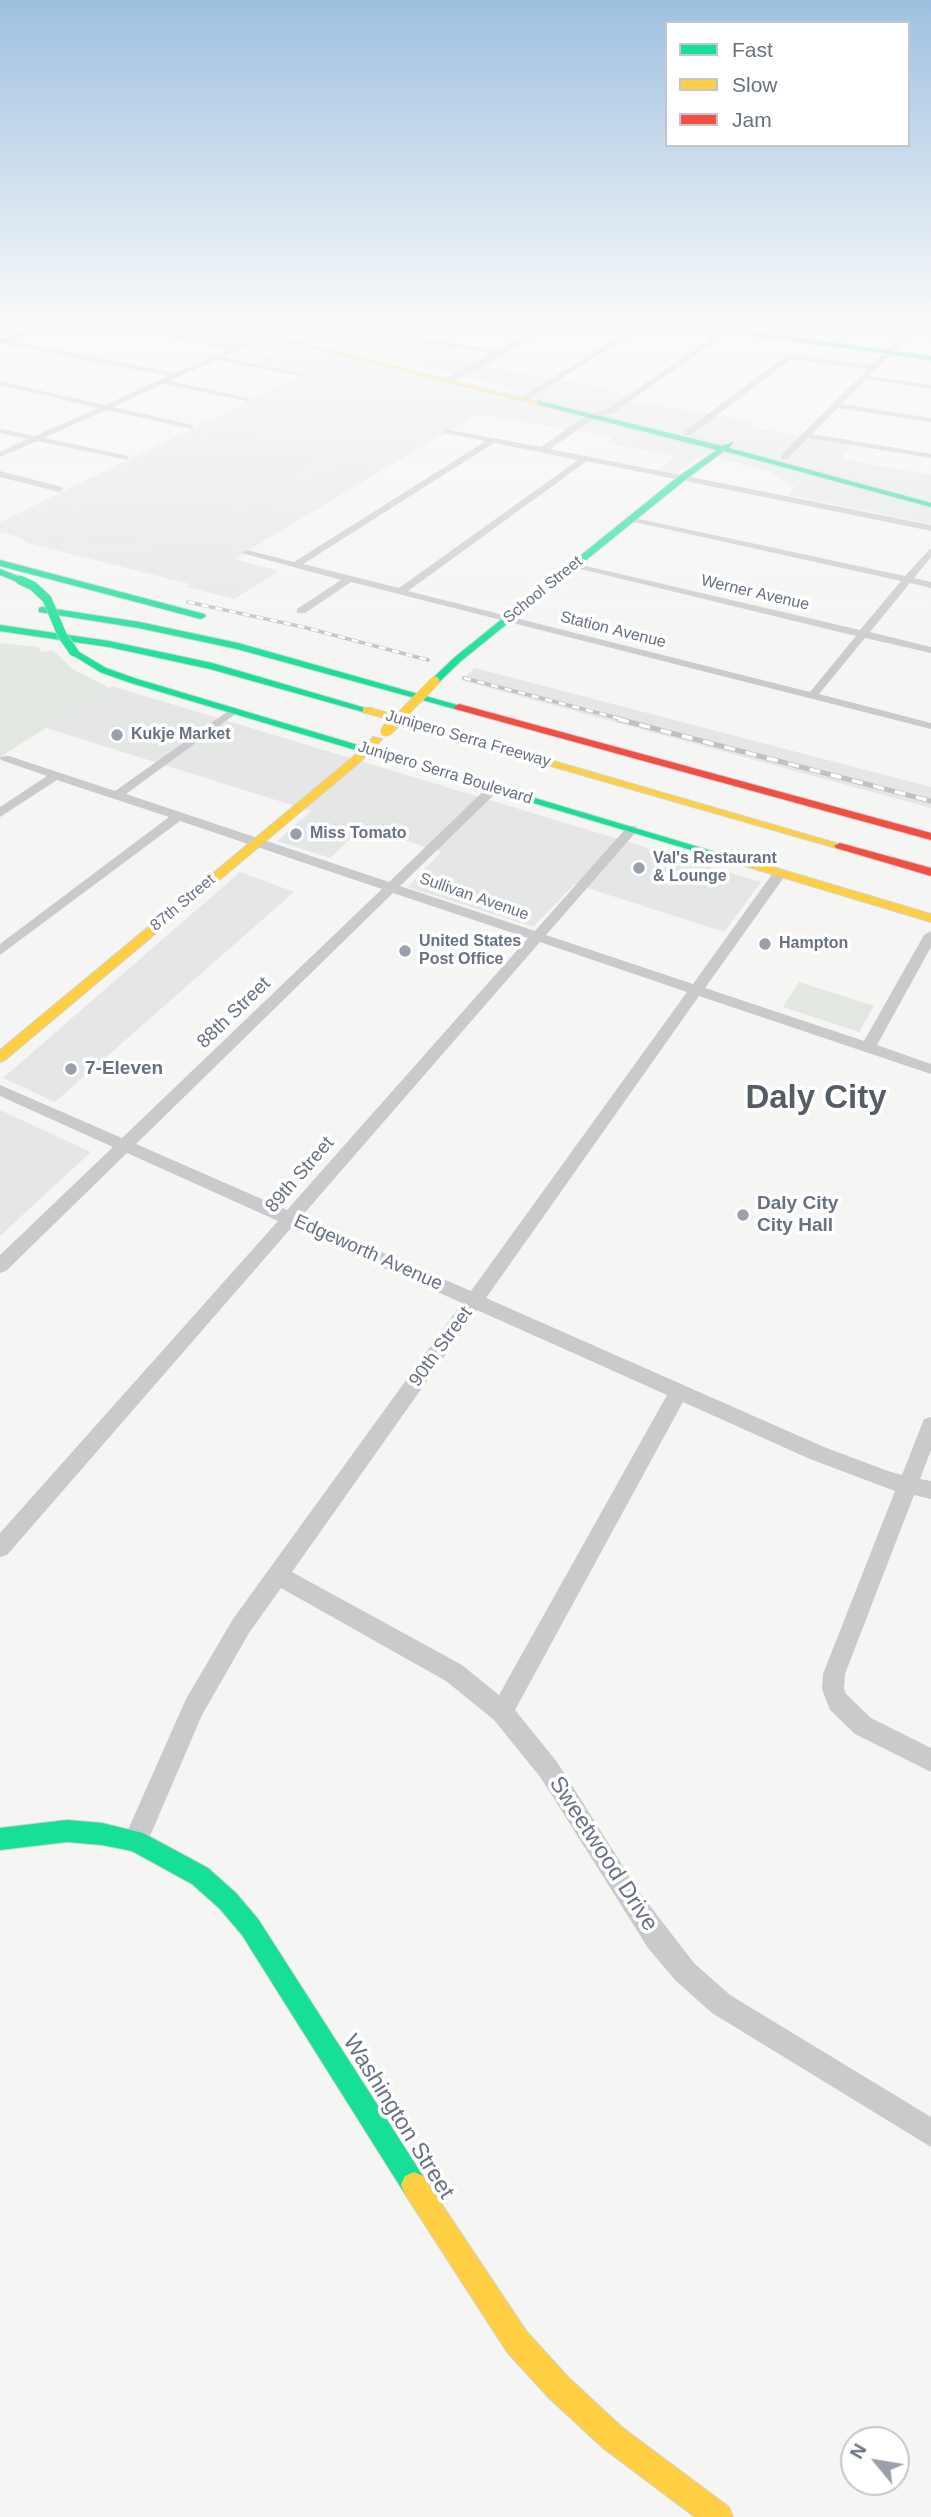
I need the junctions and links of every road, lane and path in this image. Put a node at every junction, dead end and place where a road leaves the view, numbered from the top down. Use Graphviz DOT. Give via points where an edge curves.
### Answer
graph roads {
  1 [pos="481,437"];
  2 [pos="563,437"];
  3 [pos="691,437"];
  4 [pos="701,437"];
  5 [pos="804,437"];
  6 [pos="821,437"];
  7 [pos="37,438"];
  8 [pos="493,440"];
  9 [pos="726,446"];
  10 [pos="543,450"];
  11 [pos="0,455"];
  12 [pos="931,456"];
  13 [pos="784,457"];
  14 [pos="125,458"];
  15 [pos="586,458"];
  16 [pos="0,474"];
  17 [pos="682,478"];
  18 [pos="59,489"];
  19 [pos="931,497"];
  20 [pos="931,505"];
  21 [pos="630,520"];
  22 [pos="931,528"];
  23 [pos="931,551"];
  24 [pos="247,553"];
  25 [pos="0,563"];
  26 [pos="294,565"];
  27 [pos="573,566"];
  28 [pos="0,572"];
  29 [pos="349,579"];
  30 [pos="907,580"];
  31 [pos="931,585"];
  32 [pos="400,592"];
  33 [pos="26,608"];
  34 [pos="301,611"];
  35 [pos="507,619"];
  36 [pos="217,621"];
  37 [pos="0,628"];
  38 [pos="862,635"];
  39 [pos="277,640"];
  40 [pos="931,650"];
  41 [pos="812,696"];
  42 [pos="467,709"];
  43 [pos="234,710"];
  44 [pos="931,726"];
  45 [pos="366,749"];
  46 [pos="621,751"];
  47 [pos="5,758"];
  48 [pos="56,775"];
  49 [pos="495,787"];
  50 [pos="117,795"];
  51 [pos="0,813"];
  52 [pos="178,816"];
  53 [pos="931,822"];
  54 [pos="632,828"];
  55 [pos="931,837"];
  56 [pos="256,842"];
  57 [pos="930,872"];
  58 [pos="780,873"];
  59 [pos="391,887"];
  60 [pos="931,918"];
  61 [pos="931,935"];
  62 [pos="537,937"];
  63 [pos="0,951"];
  64 [pos="696,990"];
  65 [pos="868,1048"];
  66 [pos="0,1057"];
  67 [pos="931,1069"];
  68 [pos="0,1090"];
  69 [pos="125,1145"];
  70 [pos="290,1218"];
  71 [pos="0,1266"];
  72 [pos="475,1300"];
  73 [pos="679,1392"];
  74 [pos="931,1426"];
  75 [pos="907,1486"];
  76 [pos="931,1490"];
  77 [pos="0,1548"];
  78 [pos="278,1575"];
  79 [pos="502,1712"];
  80 [pos="931,1760"];
  81 [pos="0,1839"];
  82 [pos="135,1841"];
  83 [pos="931,2133"];
  84 [pos="719,2517"];
  1 -- 8 [label="street"];
  2 -- 10 [label="street"];
  3 -- 9 [label="main road"];
  4 -- 9 [label="main road"];
  5 -- 13 [label="street"];
  6 -- 12 [label="street"];
  7 -- 11 [label="street"];
  7 -- 14 [label="street"];
  8 -- 10 [label="street"];
  8 -- 26 [label="street"];
  9 -- 13 [label="main road"];
  9 -- 17 [label="main road, School Street"];
  9 -- 20 [label="main road"];
  10 -- 15 [label="street"];
  13 -- 19 [label="main road"];
  15 -- 17 [label="street"];
  15 -- 32 [label="street"];
  16 -- 18 [label="street"];
  17 -- 21 [label="main road, School Street"];
  17 -- 22 [label="street"];
  21 -- 27 [label="main road, School Street"];
  21 -- 30 [label="street"];
  23 -- 30 [label="street"];
  24 -- 26 [label="street, Station Avenue"];
  25 -- 36 [label="main road"];
  26 -- 29 [label="street, Station Avenue"];
  27 -- 35 [label="main road, School Street"];
  27 -- 38 [label="street, Werner Avenue"];
  28 -- 43 [label="main road, Junipero Serra Boulevard, bridge" via="33,586 47,599 62,635 82,659 111,673"];
  29 -- 32 [label="street, Station Avenue"];
  29 -- 34 [label="street"];
  30 -- 31 [label="street"];
  30 -- 38 [label="street"];
  32 -- 35 [label="street, Station Avenue"];
  33 -- 42 [label="main road, Junipero Serra Freeway" via="198,637"];
  35 -- 41 [label="street, Station Avenue"];
  35 -- 45 [label="main road, School Street, bridge" via="458,659"];
  37 -- 57 [label="main road, Junipero Serra Freeway" via="110,644 222,669"];
  38 -- 40 [label="street, Werner Avenue"];
  38 -- 41 [label="street"];
  39 -- 42 [label="main road"];
  41 -- 44 [label="street, Station Avenue"];
  42 -- 46 [label="main road, Junipero Serra Freeway"];
  43 -- 45 [label="main road, Junipero Serra Boulevard"];
  43 -- 50 [label="street"];
  45 -- 49 [label="main road, Junipero Serra Boulevard"];
  45 -- 56 [label="main road, 87th Street"];
  46 -- 53 [label="main road"];
  46 -- 55 [label="main road, Junipero Serra Freeway"];
  47 -- 48 [label="street, Sullivan Avenue"];
  48 -- 50 [label="street, Sullivan Avenue"];
  48 -- 51 [label="street"];
  49 -- 54 [label="main road, Junipero Serra Boulevard"];
  49 -- 59 [label="street, 88th Street"];
  50 -- 52 [label="street, Sullivan Avenue"];
  52 -- 56 [label="street, Sullivan Avenue"];
  52 -- 63 [label="street"];
  54 -- 58 [label="main road, Junipero Serra Boulevard"];
  54 -- 62 [label="street, 89th Street"];
  56 -- 59 [label="street, Sullivan Avenue"];
  56 -- 66 [label="main road, 87th Street"];
  58 -- 60 [label="main road, Junipero Serra Boulevard"];
  58 -- 64 [label="street, 90th Street"];
  59 -- 62 [label="street, Sullivan Avenue"];
  59 -- 69 [label="street, 88th Street"];
  61 -- 65 [label="street"];
  62 -- 64 [label="street, Sullivan Avenue"];
  62 -- 70 [label="street, 89th Street"];
  64 -- 65 [label="street, Sullivan Avenue"];
  64 -- 72 [label="street, 90th Street"];
  65 -- 67 [label="street, Sullivan Avenue"];
  68 -- 69 [label="street, Edgeworth Avenue"];
  69 -- 70 [label="street, Edgeworth Avenue"];
  69 -- 71 [label="street, 88th Street"];
  70 -- 72 [label="street, Edgeworth Avenue"];
  70 -- 77 [label="street, 89th Street"];
  72 -- 73 [label="street, Edgeworth Avenue"];
  72 -- 78 [label="street, 90th Street"];
  73 -- 75 [label="street, Edgeworth Avenue" via="826,1457"];
  73 -- 79 [label="street"];
  74 -- 75 [label="street"];
  75 -- 76 [label="street, Edgeworth Avenue"];
  75 -- 80 [label="street" via="834,1674 833,1689 838,1702 863,1726"];
  78 -- 79 [label="street, Sweetwood Drive" via="454,1673"];
  78 -- 82 [label="street, 90th Street" via="215,1667"];
  79 -- 83 [label="street, Sweetwood Drive" via="549,1770 631,1902 685,1972 721,2004"];
  81 -- 82 [label="main road, Washington Street" via="67,1831"];
  82 -- 84 [label="main road, Washington Street" via="200,1876 250,1927 517,2342 613,2438"];
}
